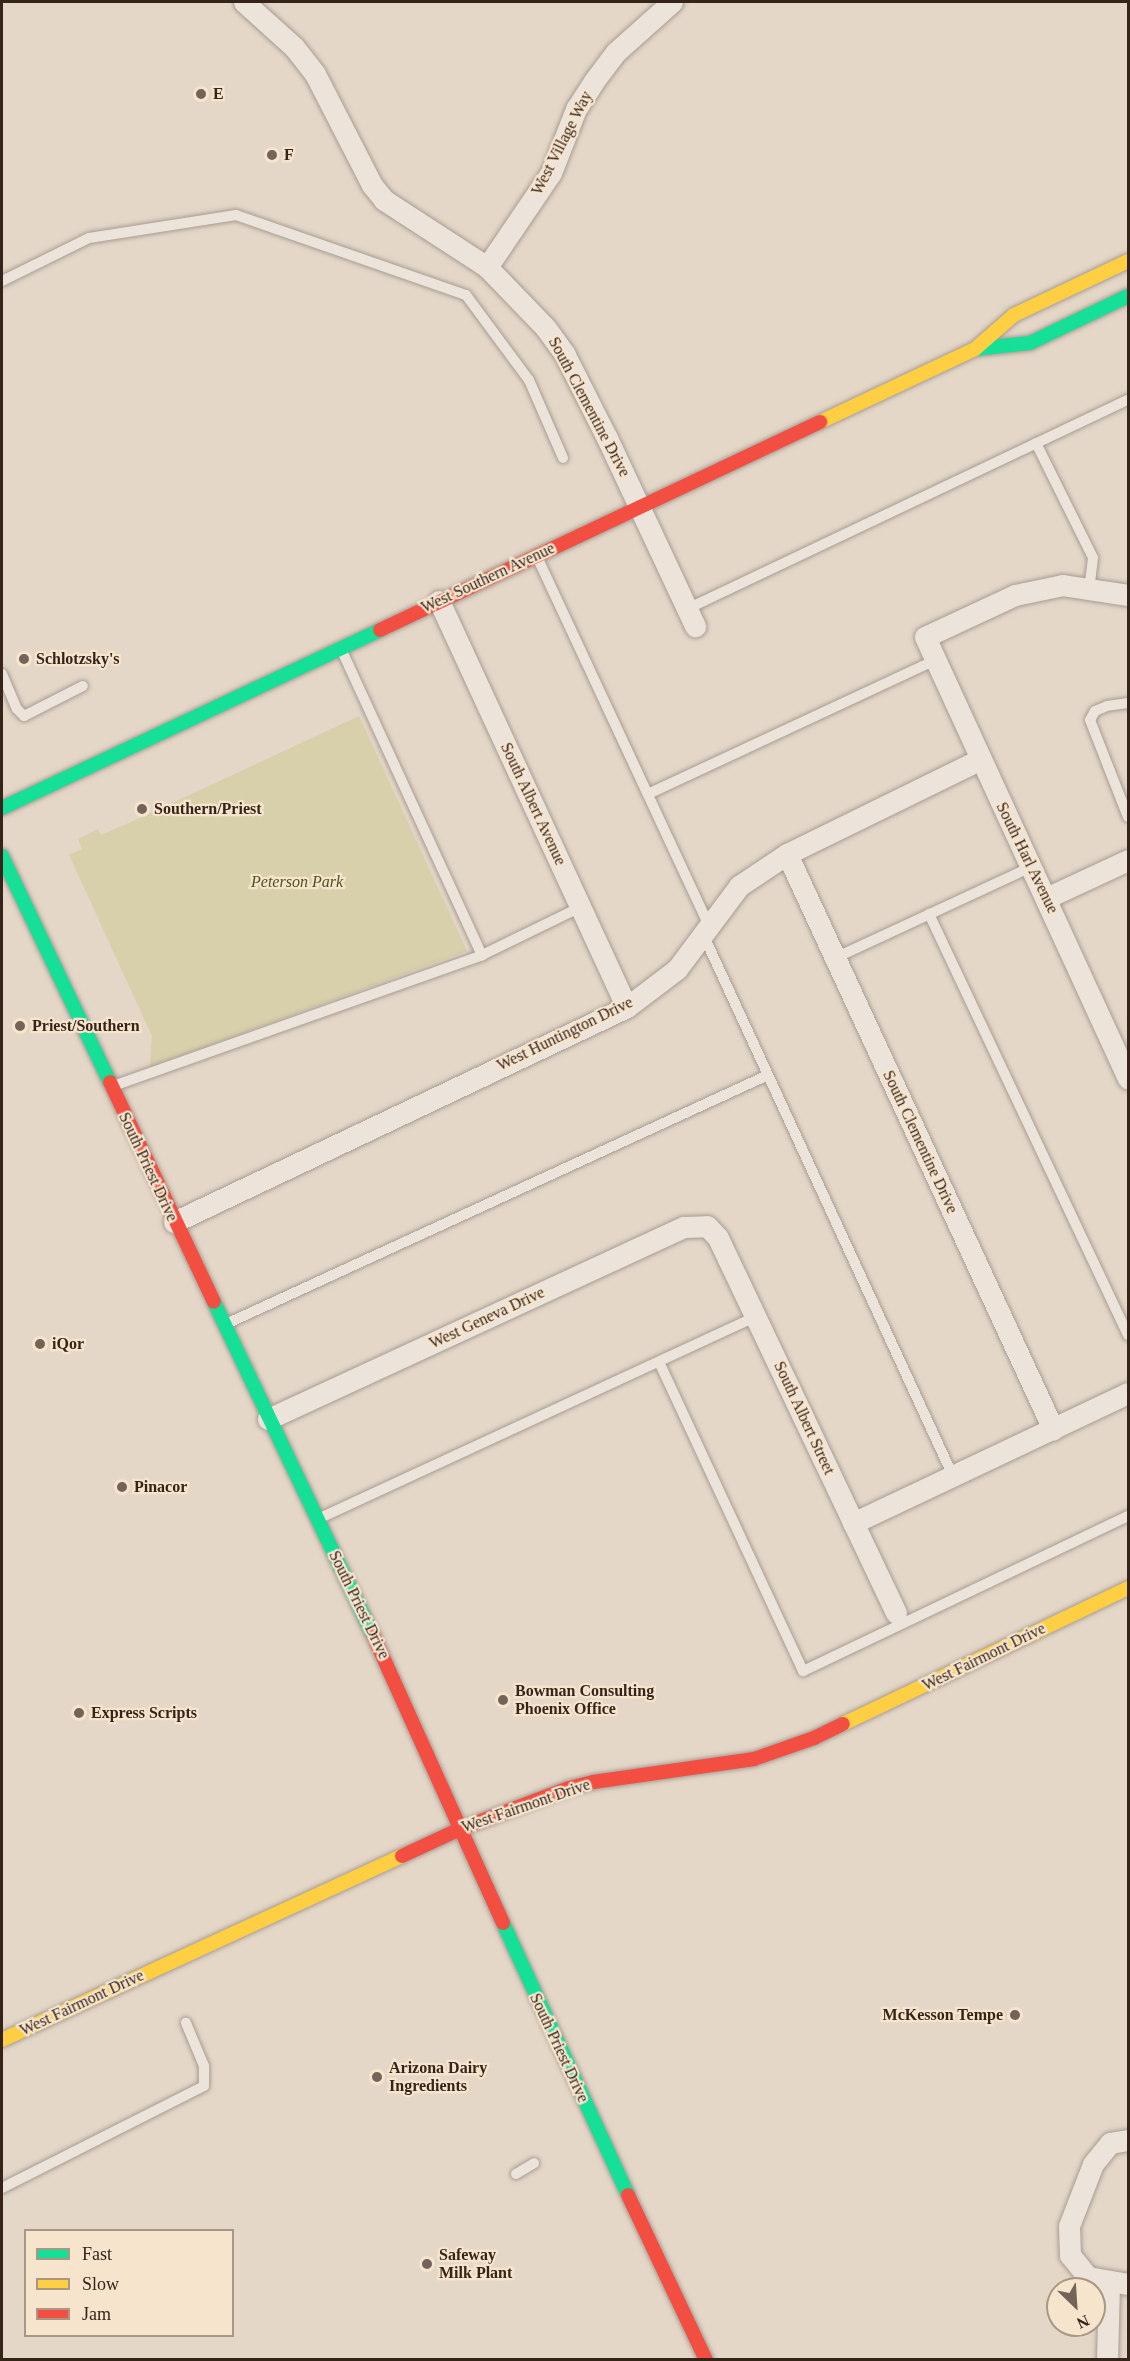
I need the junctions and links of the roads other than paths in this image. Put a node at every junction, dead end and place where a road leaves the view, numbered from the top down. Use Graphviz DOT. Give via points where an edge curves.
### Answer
graph roads {
  1 [pos="244,2"];
  2 [pos="672,2"];
  3 [pos="1128,261"];
  4 [pos="487,267"];
  5 [pos="2,281"];
  6 [pos="1128,296"];
  7 [pos="975,349"];
  8 [pos="1128,400"];
  9 [pos="1036,443"];
  10 [pos="563,458"];
  11 [pos="640,507"];
  12 [pos="536,556"];
  13 [pos="1089,589"];
  14 [pos="1128,595"];
  15 [pos="439,601"];
  16 [pos="691,617"];
  17 [pos="340,648"];
  18 [pos="935,660"];
  19 [pos="2,674"];
  20 [pos="83,686"];
  21 [pos="1128,703"];
  22 [pos="979,760"];
  23 [pos="648,794"];
  24 [pos="2,808"];
  25 [pos="1128,817"];
  26 [pos="787,854"];
  27 [pos="2,856"];
  28 [pos="1128,860"];
  29 [pos="1031,867"];
  30 [pos="1046,898"];
  31 [pos="581,907"];
  32 [pos="929,914"];
  33 [pos="706,930"];
  34 [pos="482,955"];
  35 [pos="835,958"];
  36 [pos="627,1007"];
  37 [pos="768,1075"];
  38 [pos="1128,1079"];
  39 [pos="110,1087"];
  40 [pos="174,1222"];
  41 [pos="707,1226"];
  42 [pos="756,1317"];
  43 [pos="223,1325"];
  44 [pos="1128,1335"];
  45 [pos="659,1362"];
  46 [pos="1128,1393"];
  47 [pos="268,1419"];
  48 [pos="1053,1429"];
  49 [pos="953,1476"];
  50 [pos="1128,1516"];
  51 [pos="317,1519"];
  52 [pos="853,1523"];
  53 [pos="1128,1588"];
  54 [pos="896,1613"];
  55 [pos="462,1828"];
  56 [pos="186,2024"];
  57 [pos="2,2040"];
  58 [pos="1128,2140"];
  59 [pos="534,2163"];
  60 [pos="516,2174"];
  61 [pos="2,2188"];
  62 [pos="1119,2283"];
  63 [pos="706,2360"];
  64 [pos="1107,2360"];
  1 -- 4 [label="street, South Clementine Drive" via="294,47 315,74 372,185 384,200"];
  2 -- 4 [label="street, West Village Way" via="616,52 594,81 576,109 550,173"];
  3 -- 7 [label="main road, West Southern Avenue" via="1014,315"];
  4 -- 11 [label="street, South Clementine Drive" via="545,327 565,355"];
  5 -- 10 [label="lane" via="89,238 236,215 466,295 529,380"];
  6 -- 7 [label="main road, West Southern Avenue" via="1030,343"];
  7 -- 11 [label="main road, West Southern Avenue"];
  8 -- 9 [label="lane"];
  9 -- 13 [label="lane" via="1093,558"];
  9 -- 16 [label="lane"];
  11 -- 12 [label="main road, West Southern Avenue"];
  11 -- 16 [label="street, South Clementine Drive"];
  12 -- 15 [label="main road, West Southern Avenue"];
  12 -- 23 [label="lane"];
  13 -- 14 [label="street"];
  13 -- 18 [label="street, South Harl Avenue" via="1064,585 1015,595 925,637"];
  15 -- 17 [label="main road, West Southern Avenue"];
  15 -- 31 [label="street, South Albert Avenue"];
  17 -- 24 [label="main road, West Southern Avenue"];
  17 -- 34 [label="lane"];
  18 -- 22 [label="street, South Harl Avenue"];
  18 -- 23 [label="lane"];
  19 -- 20 [label="lane" via="24,716"];
  21 -- 25 [label="lane" via="1095,711 1090,720"];
  22 -- 26 [label="street, West Huntington Drive"];
  22 -- 29 [label="street, South Harl Avenue"];
  23 -- 33 [label="lane"];
  26 -- 33 [label="street, West Huntington Drive" via="739,886"];
  26 -- 35 [label="street, South Clementine Drive"];
  27 -- 39 [label="main road, South Priest Drive"];
  28 -- 30 [label="street"];
  29 -- 30 [label="street, South Harl Avenue"];
  29 -- 32 [label="lane"];
  30 -- 38 [label="street, South Harl Avenue"];
  31 -- 34 [label="lane"];
  31 -- 36 [label="street, South Albert Avenue"];
  32 -- 35 [label="lane"];
  32 -- 44 [label="lane"];
  33 -- 36 [label="street, West Huntington Drive" via="677,969"];
  33 -- 37 [label="lane"];
  34 -- 39 [label="lane"];
  35 -- 48 [label="street, South Clementine Drive"];
  36 -- 40 [label="street, West Huntington Drive"];
  37 -- 43 [label="lane"];
  37 -- 49 [label="lane"];
  39 -- 40 [label="main road, South Priest Drive"];
  40 -- 43 [label="main road, South Priest Drive"];
  41 -- 42 [label="street, South Albert Street" via="718,1238"];
  41 -- 47 [label="street, West Geneva Drive" via="684,1227"];
  42 -- 45 [label="lane"];
  42 -- 52 [label="street, South Albert Street"];
  43 -- 47 [label="main road, South Priest Drive"];
  45 -- 50 [label="lane" via="803,1671"];
  45 -- 51 [label="lane"];
  46 -- 48 [label="street"];
  47 -- 51 [label="main road, South Priest Drive"];
  48 -- 49 [label="street"];
  49 -- 52 [label="street"];
  51 -- 55 [label="main road, South Priest Drive"];
  52 -- 54 [label="street, South Albert Street"];
  53 -- 55 [label="main road, West Fairmont Drive" via="814,1738 754,1759 592,1782"];
  55 -- 57 [label="main road, West Fairmont Drive"];
  55 -- 63 [label="main road, South Priest Drive" via="576,2086"];
  56 -- 61 [label="lane" via="204,2066 204,2086"];
  58 -- 62 [label="street" via="1110,2143 1093,2164 1069,2226 1070,2255 1088,2277"];
  59 -- 60 [label="lane"];
  62 -- 64 [label="street"];
}
